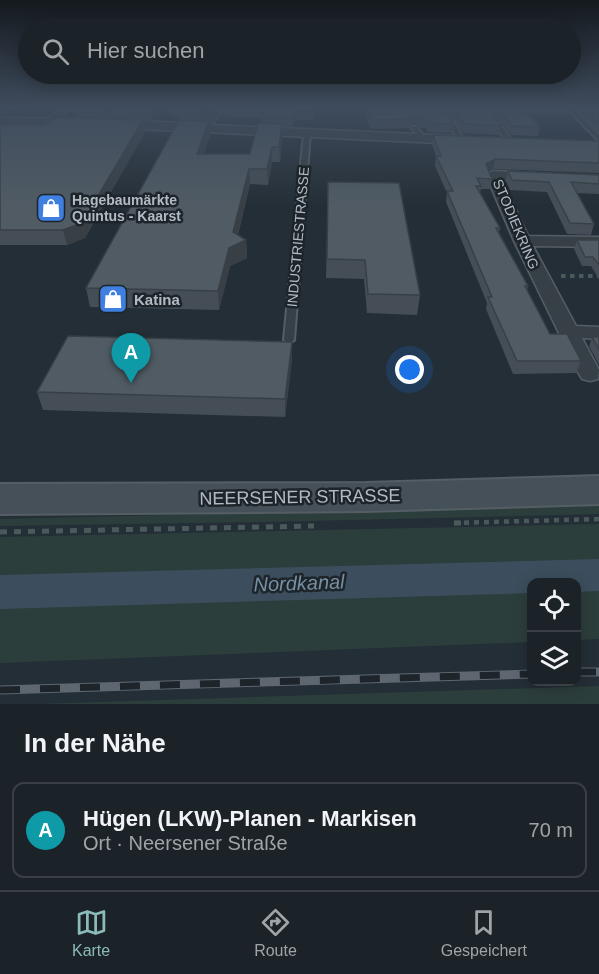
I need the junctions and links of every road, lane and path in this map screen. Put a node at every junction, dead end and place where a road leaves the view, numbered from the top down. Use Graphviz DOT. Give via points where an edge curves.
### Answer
graph roads {
  1 [pos="306,140"];
  2 [pos="442,140"];
  3 [pos="513,140"];
  4 [pos="466,141"];
  5 [pos="490,142"];
  6 [pos="516,143"];
  7 [pos="552,177"];
  8 [pos="522,241"];
  9 [pos="599,242"];
  10 [pos="538,275"];
  11 [pos="599,276"];
  12 [pos="569,333"];
  13 [pos="599,333"];
  14 [pos="289,340"];
  15 [pos="590,374"];
  16 [pos="599,490"];
  17 [pos="0,499"];
  18 [pos="599,519"];
  19 [pos="453,523"];
  20 [pos="323,525"];
  21 [pos="0,532"];
  1 -- 14 [label="lane, INDUSTRIESTRASSE"];
  2 -- 4 [label="street"];
  3 -- 6 [label="lane"];
  5 -- 6 [label="street"];
  7 -- 8 [label="street, STODIEKRING" via="493,175"];
  8 -- 9 [label="street"];
  8 -- 10 [label="street, STODIEKRING"];
  10 -- 11 [label="path"];
  10 -- 12 [label="street, STODIEKRING"];
  12 -- 13 [label="street"];
  12 -- 15 [label="street, STODIEKRING"];
  16 -- 17 [label="main road, NEERSENER STRASSE" via="366,497"];
  18 -- 19 [label="path"];
  20 -- 21 [label="path"];
}
